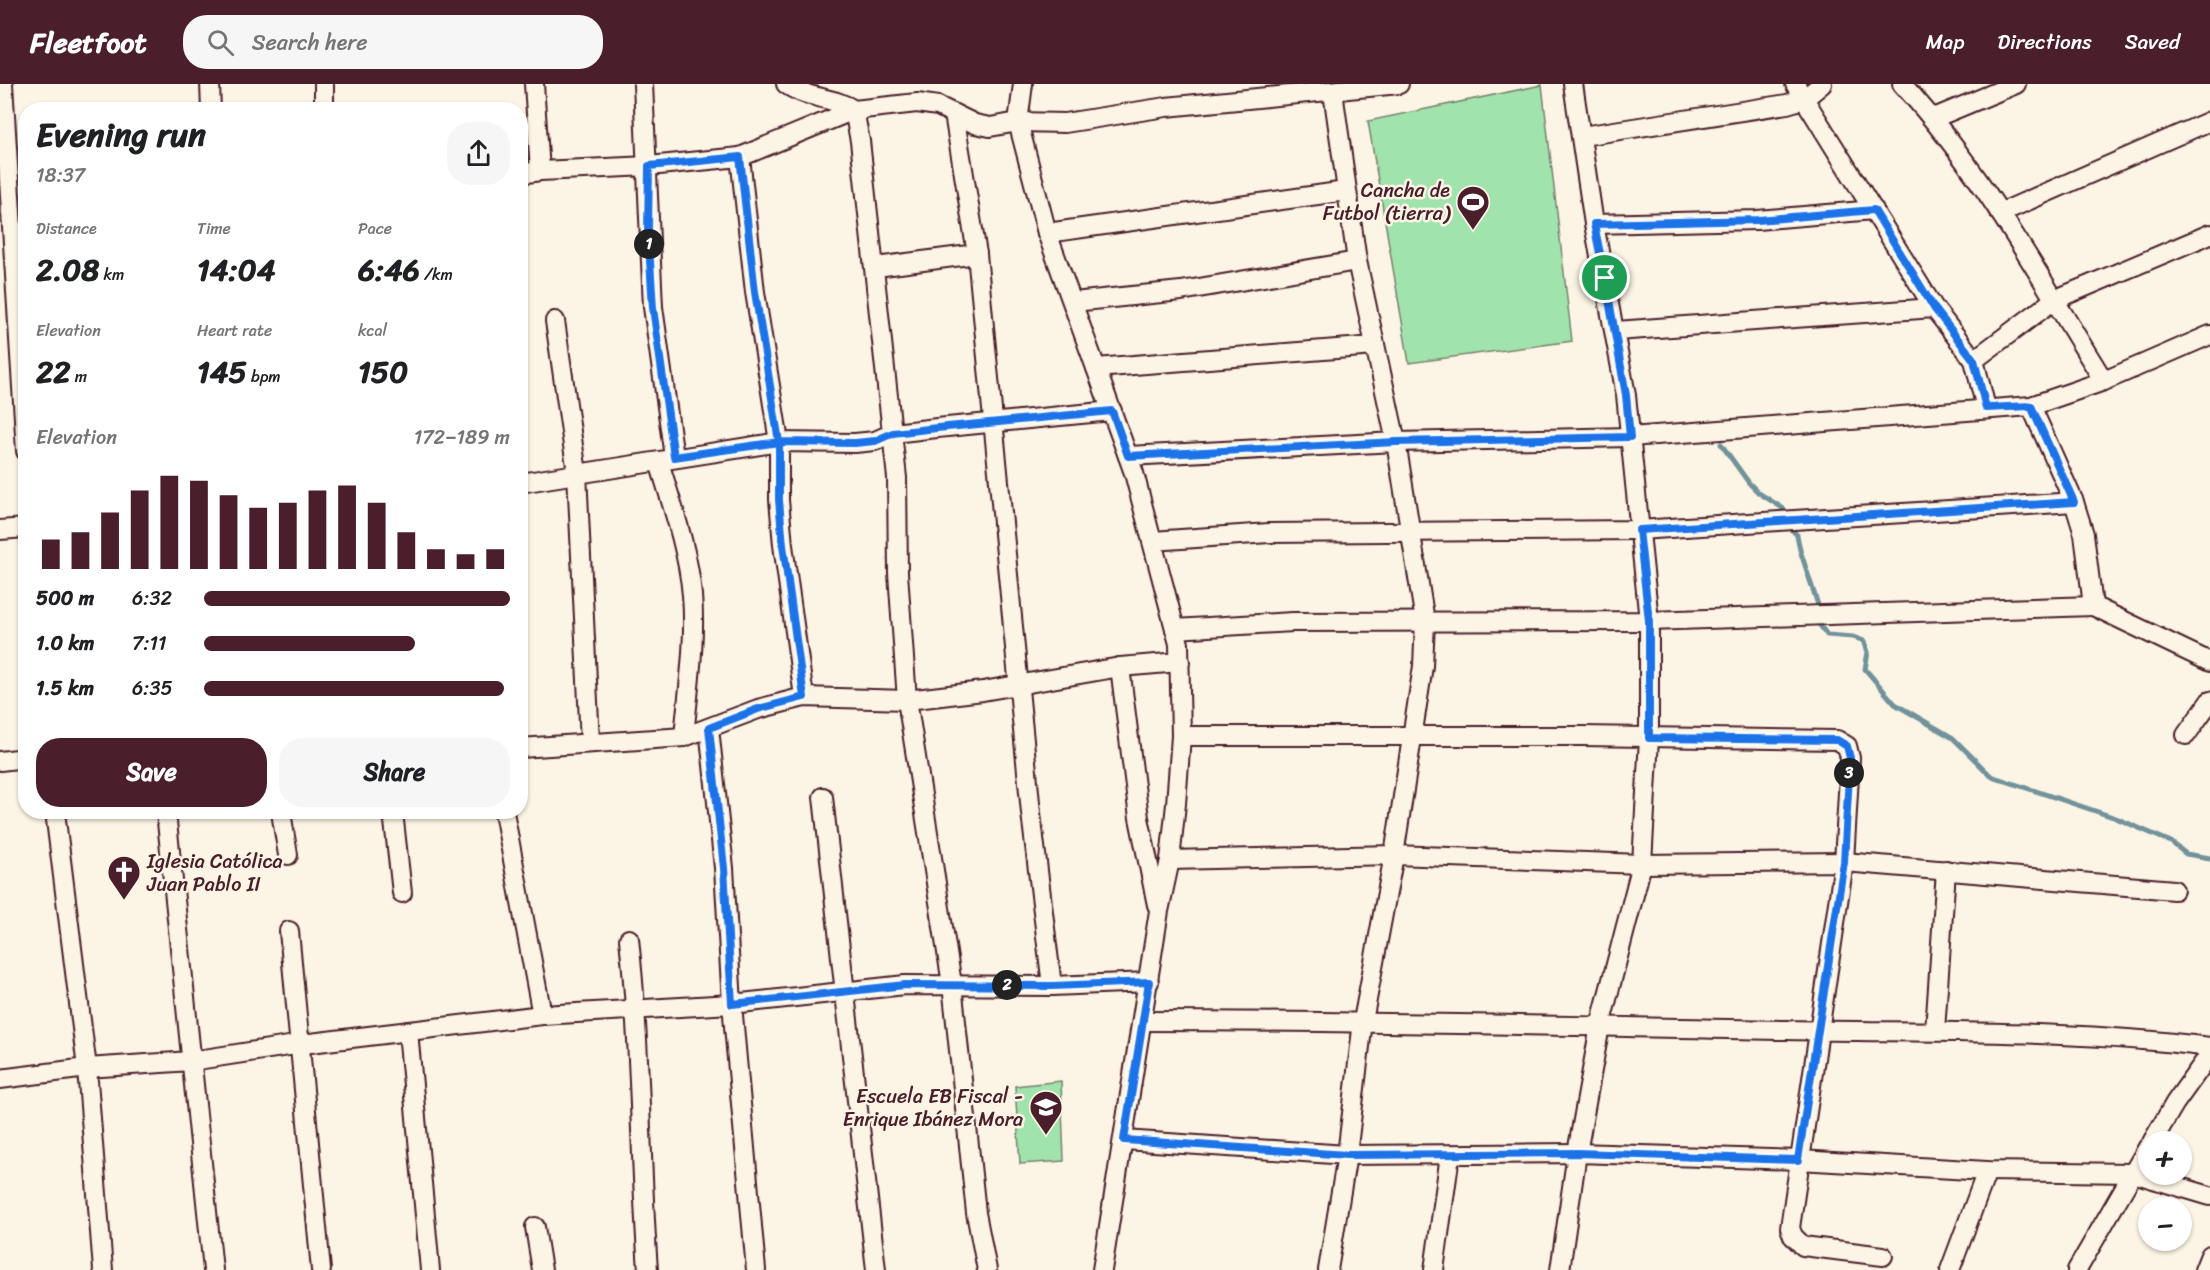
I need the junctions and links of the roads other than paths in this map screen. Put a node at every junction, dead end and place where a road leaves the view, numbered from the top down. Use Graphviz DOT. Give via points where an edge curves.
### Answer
graph roads {
  1 [pos="3,84"];
  2 [pos="210,84"];
  3 [pos="324,84"];
  4 [pos="534,84"];
  5 [pos="643,84"];
  6 [pos="786,84"];
  7 [pos="1023,84"];
  8 [pos="1399,84"];
  9 [pos="1573,84"];
  10 [pos="1822,84"];
  11 [pos="1902,84"];
  12 [pos="2016,84"];
  13 [pos="1333,92"];
  14 [pos="1800,92"];
  15 [pos="211,102"];
  16 [pos="324,102"];
  17 [pos="854,110"];
  18 [pos="954,114"];
  19 [pos="1934,118"];
  20 [pos="2210,121"];
  21 [pos="1018,122"];
  22 [pos="1582,136"];
  23 [pos="740,157"];
  24 [pos="649,166"];
  25 [pos="540,171"];
  26 [pos="528,173"];
  27 [pos="1346,191"];
  28 [pos="1874,210"];
  29 [pos="2000,213"];
  30 [pos="1594,224"];
  31 [pos="1047,233"];
  32 [pos="2210,234"];
  33 [pos="13,246"];
  34 [pos="977,255"];
  35 [pos="1357,261"];
  36 [pos="876,267"];
  37 [pos="2054,300"];
  38 [pos="1073,302"];
  39 [pos="1934,308"];
  40 [pos="555,321"];
  41 [pos="18,325"];
  42 [pos="1616,331"];
  43 [pos="2210,335"];
  44 [pos="1375,346"];
  45 [pos="1974,360"];
  46 [pos="1096,368"];
  47 [pos="2104,381"];
  48 [pos="2031,406"];
  49 [pos="1986,408"];
  50 [pos="1112,411"];
  51 [pos="991,422"];
  52 [pos="893,433"];
  53 [pos="1630,437"];
  54 [pos="779,442"];
  55 [pos="1396,442"];
  56 [pos="1128,456"];
  57 [pos="666,460"];
  58 [pos="577,473"];
  59 [pos="528,482"];
  60 [pos="2074,502"];
  61 [pos="18,529"];
  62 [pos="0,530"];
  63 [pos="1639,530"];
  64 [pos="1413,531"];
  65 [pos="1152,541"];
  66 [pos="2093,606"];
  67 [pos="1425,621"];
  68 [pos="1649,621"];
  69 [pos="1175,629"];
  70 [pos="1180,662"];
  71 [pos="2210,662"];
  72 [pos="1120,667"];
  73 [pos="1019,685"];
  74 [pos="804,697"];
  75 [pos="907,700"];
  76 [pos="2210,701"];
  77 [pos="709,728"];
  78 [pos="1413,735"];
  79 [pos="2186,735"];
  80 [pos="1181,736"];
  81 [pos="684,737"];
  82 [pos="1649,738"];
  83 [pos="590,743"];
  84 [pos="528,747"];
  85 [pos="18,759"];
  86 [pos="0,761"];
  87 [pos="823,797"];
  88 [pos="56,819"];
  89 [pos="167,819"];
  90 [pos="282,819"];
  91 [pos="394,819"];
  92 [pos="505,819"];
  93 [pos="288,855"];
  94 [pos="1394,855"];
  95 [pos="1170,860"];
  96 [pos="1844,862"];
  97 [pos="1642,864"];
  98 [pos="1946,870"];
  99 [pos="2174,890"];
  100 [pos="402,893"];
  101 [pos="1159,911"];
  102 [pos="289,931"];
  103 [pos="629,939"];
  104 [pos="1149,982"];
  105 [pos="952,984"];
  106 [pos="1052,986"];
  107 [pos="845,990"];
  108 [pos="732,1004"];
  109 [pos="637,1011"];
  110 [pos="542,1015"];
  111 [pos="1142,1021"];
  112 [pos="1363,1021"];
  113 [pos="1600,1026"];
  114 [pos="1818,1030"];
  115 [pos="1935,1030"];
  116 [pos="408,1031"];
  117 [pos="302,1044"];
  118 [pos="2210,1047"];
  119 [pos="2210,1054"];
  120 [pos="191,1061"];
  121 [pos="87,1068"];
  122 [pos="0,1079"];
  123 [pos="2158,1131"];
  124 [pos="1124,1140"];
  125 [pos="1577,1153"];
  126 [pos="1347,1155"];
  127 [pos="1450,1155"];
  128 [pos="1798,1160"];
  129 [pos="2138,1164"];
  130 [pos="1987,1171"];
  131 [pos="2133,1173"];
  132 [pos="2210,1196"];
  133 [pos="535,1227"];
  134 [pos="2210,1255"];
  135 [pos="1883,1256"];
  136 [pos="103,1270"];
  137 [pos="213,1270"];
  138 [pos="321,1270"];
  139 [pos="430,1270"];
  140 [pos="542,1270"];
  141 [pos="648,1270"];
  142 [pos="756,1270"];
  143 [pos="876,1270"];
  144 [pos="987,1270"];
  145 [pos="1102,1270"];
  146 [pos="1328,1270"];
  147 [pos="1434,1270"];
  148 [pos="1560,1270"];
  149 [pos="1950,1270"];
  150 [pos="2078,1270"];
  151 [pos="2204,1270"];
  1 -- 33 [label="street"];
  2 -- 15 [label="street"];
  3 -- 16 [label="street"];
  4 -- 25 [label="street"];
  5 -- 24 [label="street"];
  6 -- 17 [label="street"];
  7 -- 21 [label="street"];
  8 -- 13 [label="street"];
  9 -- 22 [label="street"];
  10 -- 14 [label="street"];
  11 -- 19 [label="street"];
  12 -- 19 [label="street"];
  13 -- 21 [label="street" via="1166,106 1065,123"];
  13 -- 27 [label="street"];
  14 -- 22 [label="street"];
  14 -- 28 [label="street"];
  17 -- 18 [label="street" via="917,103 938,106"];
  17 -- 23 [label="street"];
  17 -- 36 [label="street"];
  18 -- 21 [label="street" via="990,127"];
  18 -- 34 [label="street"];
  19 -- 29 [label="street"];
  20 -- 29 [label="street"];
  21 -- 31 [label="street"];
  22 -- 30 [label="street"];
  23 -- 24 [label="street"];
  23 -- 54 [label="street" via="755,292"];
  24 -- 25 [label="street"];
  24 -- 57 [label="street" via="648,229"];
  25 -- 26 [label="street"];
  27 -- 31 [label="street"];
  27 -- 35 [label="street"];
  28 -- 30 [label="street" via="1758,220"];
  28 -- 39 [label="street"];
  29 -- 37 [label="street"];
  30 -- 42 [label="street"];
  31 -- 38 [label="street"];
  32 -- 37 [label="street"];
  33 -- 41 [label="street"];
  34 -- 36 [label="street"];
  34 -- 51 [label="street"];
  35 -- 38 [label="street" via="1181,291"];
  35 -- 44 [label="street"];
  36 -- 52 [label="street"];
  37 -- 45 [label="street"];
  37 -- 47 [label="street"];
  38 -- 46 [label="street"];
  39 -- 42 [label="street"];
  39 -- 45 [label="street"];
  40 -- 58 [label="street"];
  42 -- 53 [label="street"];
  43 -- 47 [label="street"];
  44 -- 46 [label="street"];
  44 -- 55 [label="street"];
  45 -- 49 [label="street"];
  46 -- 50 [label="street"];
  47 -- 48 [label="street"];
  48 -- 49 [label="street"];
  48 -- 60 [label="street"];
  49 -- 53 [label="street"];
  50 -- 51 [label="street"];
  50 -- 56 [label="street"];
  51 -- 52 [label="street"];
  51 -- 73 [label="street"];
  52 -- 54 [label="street" via="875,441 855,443"];
  52 -- 75 [label="street"];
  53 -- 55 [label="street"];
  53 -- 63 [label="street"];
  54 -- 57 [label="street"];
  54 -- 74 [label="street" via="783,545"];
  55 -- 56 [label="street"];
  55 -- 64 [label="street"];
  56 -- 65 [label="street"];
  57 -- 58 [label="street"];
  57 -- 81 [label="street" via="692,596"];
  58 -- 59 [label="street"];
  58 -- 83 [label="street"];
  60 -- 63 [label="street"];
  60 -- 66 [label="street" via="2084,534"];
  61 -- 62 [label="street"];
  63 -- 64 [label="street"];
  63 -- 68 [label="street"];
  64 -- 65 [label="street" via="1269,533"];
  64 -- 67 [label="street"];
  65 -- 69 [label="street"];
  66 -- 68 [label="street"];
  66 -- 71 [label="street"];
  67 -- 68 [label="street"];
  67 -- 69 [label="street" via="1293,622"];
  67 -- 78 [label="street"];
  68 -- 82 [label="street"];
  69 -- 70 [label="street"];
  70 -- 72 [label="street"];
  70 -- 80 [label="street"];
  72 -- 73 [label="street"];
  72 -- 101 [label="street" via="1139,818"];
  73 -- 75 [label="street"];
  73 -- 106 [label="street"];
  74 -- 75 [label="street"];
  74 -- 77 [label="street"];
  75 -- 105 [label="street"];
  76 -- 79 [label="street"];
  77 -- 81 [label="street"];
  77 -- 108 [label="street" via="724,868"];
  78 -- 80 [label="street"];
  78 -- 82 [label="street"];
  78 -- 94 [label="street"];
  80 -- 95 [label="street"];
  81 -- 83 [label="street"];
  82 -- 96 [label="street" via="1837,740 1847,746 1850,758"];
  82 -- 97 [label="street"];
  83 -- 84 [label="street"];
  85 -- 86 [label="street"];
  87 -- 107 [label="street"];
  88 -- 121 [label="street"];
  89 -- 120 [label="street"];
  90 -- 93 [label="street"];
  91 -- 100 [label="street"];
  92 -- 110 [label="street"];
  94 -- 95 [label="street"];
  94 -- 97 [label="street"];
  94 -- 112 [label="street"];
  95 -- 101 [label="street"];
  96 -- 97 [label="street"];
  96 -- 98 [label="street"];
  96 -- 114 [label="street"];
  97 -- 113 [label="street"];
  98 -- 99 [label="street"];
  98 -- 115 [label="street"];
  101 -- 104 [label="street"];
  102 -- 117 [label="street"];
  103 -- 109 [label="street"];
  104 -- 106 [label="street"];
  104 -- 111 [label="street"];
  105 -- 106 [label="street"];
  105 -- 107 [label="street"];
  105 -- 144 [label="street" via="976,1213"];
  107 -- 108 [label="street"];
  107 -- 143 [label="street"];
  108 -- 109 [label="street"];
  108 -- 142 [label="street"];
  109 -- 110 [label="street"];
  109 -- 141 [label="street"];
  110 -- 116 [label="street"];
  111 -- 112 [label="street"];
  111 -- 124 [label="street"];
  112 -- 113 [label="street"];
  112 -- 126 [label="street"];
  113 -- 114 [label="street"];
  113 -- 125 [label="street"];
  114 -- 115 [label="street"];
  114 -- 128 [label="street"];
  115 -- 118 [label="street" via="2136,1038"];
  116 -- 117 [label="street"];
  116 -- 139 [label="street"];
  117 -- 120 [label="street"];
  117 -- 138 [label="street"];
  119 -- 123 [label="street"];
  120 -- 121 [label="street"];
  120 -- 137 [label="street"];
  121 -- 122 [label="street"];
  121 -- 136 [label="street"];
  124 -- 126 [label="street"];
  124 -- 145 [label="street"];
  125 -- 127 [label="street"];
  125 -- 128 [label="street"];
  125 -- 148 [label="street"];
  126 -- 127 [label="street"];
  126 -- 146 [label="street"];
  127 -- 147 [label="street"];
  128 -- 130 [label="street"];
  128 -- 135 [label="street" via="1790,1228 1797,1242"];
  129 -- 131 [label="street"];
  130 -- 131 [label="street"];
  130 -- 149 [label="street"];
  131 -- 132 [label="street"];
  131 -- 150 [label="street"];
  133 -- 140 [label="street"];
  134 -- 151 [label="street"];
}
